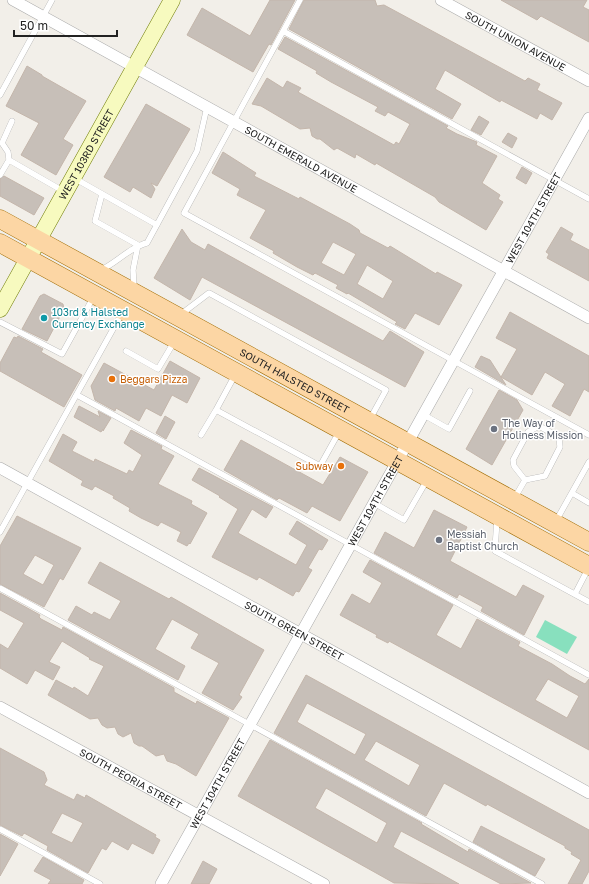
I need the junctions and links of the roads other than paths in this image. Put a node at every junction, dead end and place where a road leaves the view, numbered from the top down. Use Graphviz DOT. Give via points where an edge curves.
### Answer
graph roads {
  1 [pos="13,0"];
  2 [pos="52,0"];
  3 [pos="172,0"];
  4 [pos="300,0"];
  5 [pos="441,0"];
  6 [pos="43,17"];
  7 [pos="283,31"];
  8 [pos="135,67"];
  9 [pos="589,82"];
  10 [pos="0,95"];
  11 [pos="207,107"];
  12 [pos="589,118"];
  13 [pos="12,122"];
  14 [pos="233,122"];
  15 [pos="9,160"];
  16 [pos="0,175"];
  17 [pos="74,177"];
  18 [pos="554,180"];
  19 [pos="65,192"];
  20 [pos="102,194"];
  21 [pos="589,199"];
  22 [pos="0,219"];
  23 [pos="157,225"];
  24 [pos="38,240"];
  25 [pos="0,244"];
  26 [pos="138,245"];
  27 [pos="28,259"];
  28 [pos="97,272"];
  29 [pos="504,272"];
  30 [pos="135,293"];
  31 [pos="95,296"];
  32 [pos="0,309"];
  33 [pos="124,311"];
  34 [pos="178,317"];
  35 [pos="589,318"];
  36 [pos="0,322"];
  37 [pos="175,340"];
  38 [pos="126,351"];
  39 [pos="454,361"];
  40 [pos="236,373"];
  41 [pos="470,391"];
  42 [pos="76,395"];
  43 [pos="216,410"];
  44 [pos="424,415"];
  45 [pos="369,421"];
  46 [pos="340,430"];
  47 [pos="201,435"];
  48 [pos="589,435"];
  49 [pos="408,443"];
  50 [pos="398,461"];
  51 [pos="589,462"];
  52 [pos="0,468"];
  53 [pos="428,478"];
  54 [pos="525,480"];
  55 [pos="27,483"];
  56 [pos="572,493"];
  57 [pos="513,501"];
  58 [pos="374,503"];
  59 [pos="589,503"];
  60 [pos="498,516"];
  61 [pos="555,523"];
  62 [pos="0,532"];
  63 [pos="589,542"];
  64 [pos="351,545"];
  65 [pos="589,567"];
  66 [pos="0,588"];
  67 [pos="575,594"];
  68 [pos="589,602"];
  69 [pos="301,634"];
  70 [pos="589,675"];
  71 [pos="0,707"];
  72 [pos="250,725"];
  73 [pos="589,793"];
  74 [pos="199,816"];
  75 [pos="0,830"];
  76 [pos="100,884"];
  77 [pos="160,884"];
  78 [pos="324,884"];
  79 [pos="542,884"];
  1 -- 6 [label="street, SOUTH EMERALD AVENUE"];
  2 -- 6 [label="lane"];
  3 -- 8 [label="main road, WEST 103RD STREET"];
  4 -- 7 [label="lane"];
  5 -- 9 [label="street, SOUTH UNION AVENUE"];
  6 -- 8 [label="street, SOUTH EMERALD AVENUE"];
  6 -- 10 [label="lane"];
  7 -- 14 [label="lane"];
  7 -- 18 [label="lane"];
  8 -- 11 [label="street, SOUTH EMERALD AVENUE"];
  8 -- 17 [label="main road, WEST 103RD STREET"];
  11 -- 14 [label="street, SOUTH EMERALD AVENUE"];
  11 -- 23 [label="lane" via="197,151"];
  12 -- 18 [label="street, WEST 104TH STREET"];
  13 -- 15 [label="lane" via="2,143 8,152"];
  14 -- 29 [label="street, SOUTH EMERALD AVENUE"];
  14 -- 39 [label="lane" via="184,213"];
  15 -- 16 [label="lane"];
  15 -- 19 [label="lane"];
  17 -- 19 [label="main road, WEST 103RD STREET"];
  17 -- 20 [label="lane"];
  18 -- 21 [label="lane"];
  18 -- 29 [label="street, WEST 104TH STREET"];
  19 -- 24 [label="main road, WEST 103RD STREET"];
  20 -- 23 [label="lane"];
  20 -- 26 [label="lane" via="95,221"];
  22 -- 24 [label="main road, SOUTH HALSTED STREET"];
  23 -- 26 [label="lane" via="147,243"];
  24 -- 27 [label="main road, WEST 103RD STREET"];
  24 -- 28 [label="main road, SOUTH HALSTED STREET"];
  25 -- 27 [label="main road, SOUTH HALSTED STREET"];
  26 -- 28 [label="lane"];
  26 -- 30 [label="lane" via="133,270"];
  27 -- 31 [label="main road, SOUTH HALSTED STREET"];
  27 -- 32 [label="main road, WEST 103RD STREET"];
  28 -- 30 [label="main road, SOUTH HALSTED STREET"];
  29 -- 35 [label="street, SOUTH EMERALD AVENUE"];
  29 -- 39 [label="street, WEST 104TH STREET"];
  30 -- 34 [label="main road, SOUTH HALSTED STREET"];
  31 -- 33 [label="main road, SOUTH HALSTED STREET"];
  31 -- 36 [label="lane" via="62,354"];
  33 -- 37 [label="main road, SOUTH HALSTED STREET"];
  33 -- 42 [label="lane"];
  34 -- 45 [label="main road, SOUTH HALSTED STREET"];
  34 -- 45 [label="lane" via="209,293 386,390"];
  37 -- 38 [label="lane" via="158,369"];
  37 -- 40 [label="main road, SOUTH HALSTED STREET"];
  39 -- 44 [label="street, WEST 104TH STREET"];
  39 -- 48 [label="lane"];
  40 -- 43 [label="lane"];
  40 -- 46 [label="main road, SOUTH HALSTED STREET"];
  41 -- 44 [label="lane" via="449,429"];
  42 -- 55 [label="lane"];
  42 -- 64 [label="lane"];
  43 -- 46 [label="lane" via="320,466"];
  43 -- 47 [label="lane"];
  44 -- 49 [label="street, WEST 104TH STREET"];
  45 -- 49 [label="main road, SOUTH HALSTED STREET"];
  46 -- 50 [label="main road, SOUTH HALSTED STREET"];
  49 -- 50 [label="street, WEST 104TH STREET"];
  49 -- 57 [label="main road, SOUTH HALSTED STREET"];
  50 -- 53 [label="main road, SOUTH HALSTED STREET"];
  50 -- 58 [label="street, WEST 104TH STREET"];
  51 -- 56 [label="lane"];
  52 -- 55 [label="street, SOUTH GREEN STREET"];
  53 -- 58 [label="lane" via="404,520"];
  53 -- 60 [label="main road, SOUTH HALSTED STREET"];
  54 -- 54 [label="lane" via="514,466 513,460 528,432 539,426 559,437 560,447 545,476"];
  54 -- 57 [label="lane"];
  55 -- 62 [label="lane"];
  55 -- 69 [label="street, SOUTH GREEN STREET"];
  56 -- 59 [label="lane"];
  56 -- 61 [label="lane"];
  57 -- 61 [label="main road, SOUTH HALSTED STREET"];
  58 -- 64 [label="street, WEST 104TH STREET"];
  60 -- 65 [label="main road, SOUTH HALSTED STREET"];
  60 -- 67 [label="lane" via="495,551"];
  61 -- 63 [label="main road, SOUTH HALSTED STREET"];
  64 -- 69 [label="street, WEST 104TH STREET"];
  64 -- 70 [label="lane"];
  65 -- 67 [label="lane"];
  66 -- 72 [label="lane"];
  67 -- 68 [label="lane"];
  69 -- 72 [label="street, WEST 104TH STREET"];
  69 -- 73 [label="street, SOUTH GREEN STREET"];
  71 -- 74 [label="street, SOUTH PEORIA STREET"];
  72 -- 74 [label="street, WEST 104TH STREET"];
  72 -- 79 [label="lane"];
  74 -- 77 [label="street, WEST 104TH STREET"];
  74 -- 78 [label="street, SOUTH PEORIA STREET"];
  75 -- 76 [label="lane"];
}
